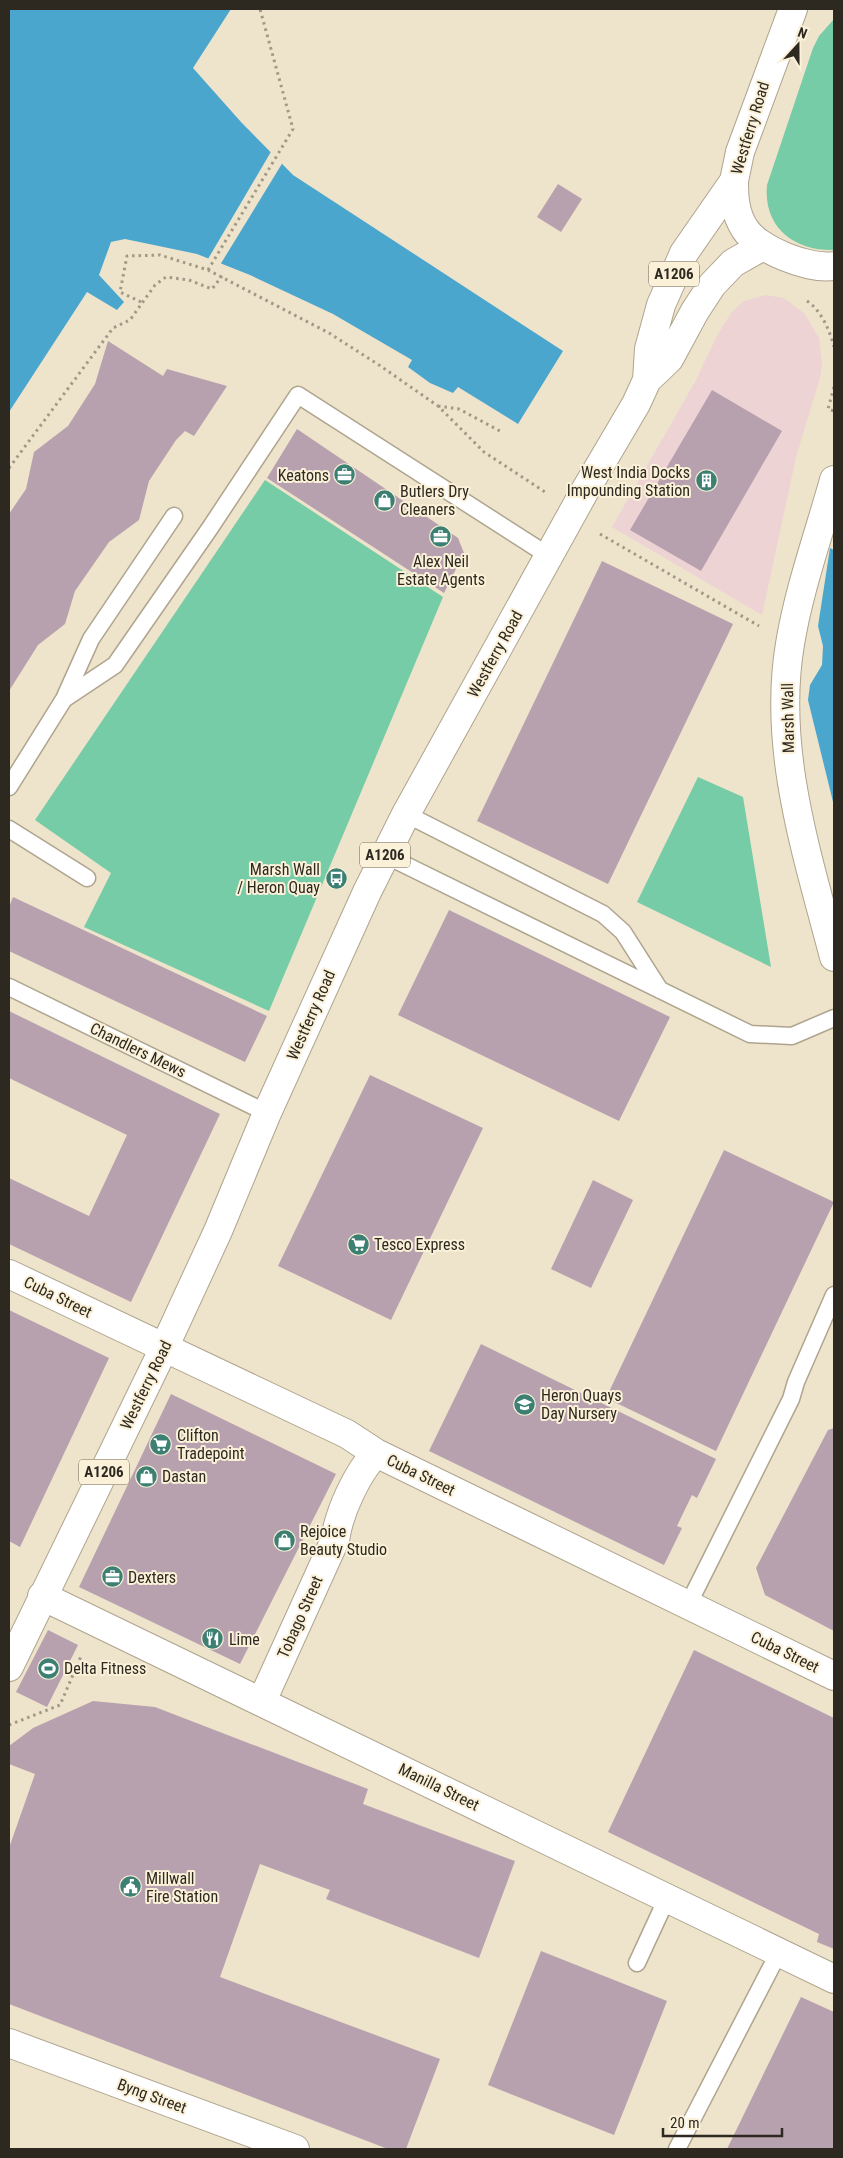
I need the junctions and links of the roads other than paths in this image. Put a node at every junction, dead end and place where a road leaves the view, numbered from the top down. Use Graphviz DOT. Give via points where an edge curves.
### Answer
graph roads {
  1 [pos="794,13"];
  2 [pos="734,181"];
  3 [pos="763,246"];
  4 [pos="832,269"];
  5 [pos="641,392"];
  6 [pos="834,480"];
  7 [pos="174,516"];
  8 [pos="549,556"];
  9 [pos="64,699"];
  10 [pos="9,787"];
  11 [pos="406,814"];
  12 [pos="9,829"];
  13 [pos="385,856"];
  14 [pos="87,878"];
  15 [pos="834,957"];
  16 [pos="9,987"];
  17 [pos="660,990"];
  18 [pos="834,1018"];
  19 [pos="267,1113"];
  20 [pos="9,1274"];
  21 [pos="834,1296"];
  22 [pos="164,1348"];
  23 [pos="376,1453"];
  24 [pos="42,1596"];
  25 [pos="688,1605"];
  26 [pos="9,1667"];
  27 [pos="834,1676"];
  28 [pos="262,1702"];
  29 [pos="666,1898"];
  30 [pos="779,1952"];
  31 [pos="637,1963"];
  32 [pos="834,1979"];
  33 [pos="9,2043"];
  34 [pos="295,2149"];
  35 [pos="677,2149"];
  1 -- 2 [label="street, Westferry Road / A1206" via="740,152"];
  2 -- 3 [label="street, A1206" via="739,218 746,231"];
  2 -- 5 [label="street, Westferry Road / A1206" via="684,253 671,282 649,349"];
  3 -- 4 [label="street, A1206" via="792,259"];
  3 -- 5 [label="street, Westferry Road / A1206" via="733,263 712,285 669,359"];
  5 -- 8 [label="street, Westferry Road / A1206"];
  6 -- 15 [label="street, Marsh Wall" via="790,645 786,690 789,767 808,859"];
  7 -- 9 [label="lane" via="92,638"];
  8 -- 9 [label="lane" via="298,395 115,665"];
  8 -- 11 [label="street, Westferry Road / A1206"];
  9 -- 10 [label="lane"];
  11 -- 13 [label="street, Westferry Road / A1206"];
  11 -- 17 [label="lane" via="603,914 622,932"];
  12 -- 14 [label="lane"];
  13 -- 17 [label="lane"];
  13 -- 19 [label="street, Westferry Road / A1206"];
  16 -- 19 [label="lane, Chandlers Mews"];
  17 -- 18 [label="lane" via="750,1034 792,1036"];
  19 -- 22 [label="street, Westferry Road / A1206"];
  20 -- 22 [label="street, Cuba Street"];
  21 -- 25 [label="lane" via="791,1399"];
  22 -- 23 [label="street, Cuba Street" via="347,1434"];
  22 -- 24 [label="street, Westferry Road / A1206"];
  23 -- 25 [label="street, Cuba Street"];
  23 -- 28 [label="street, Tobago Street" via="366,1464 338,1522 335,1540"];
  24 -- 26 [label="street, Westferry Road / A1206"];
  24 -- 28 [label="street, Manilla Street"];
  25 -- 27 [label="street, Cuba Street"];
  28 -- 29 [label="street, Manilla Street"];
  29 -- 30 [label="street, Manilla Street"];
  29 -- 31 [label="lane"];
  30 -- 32 [label="street, Manilla Street"];
  30 -- 35 [label="lane"];
  33 -- 34 [label="street, Byng Street"];
}
